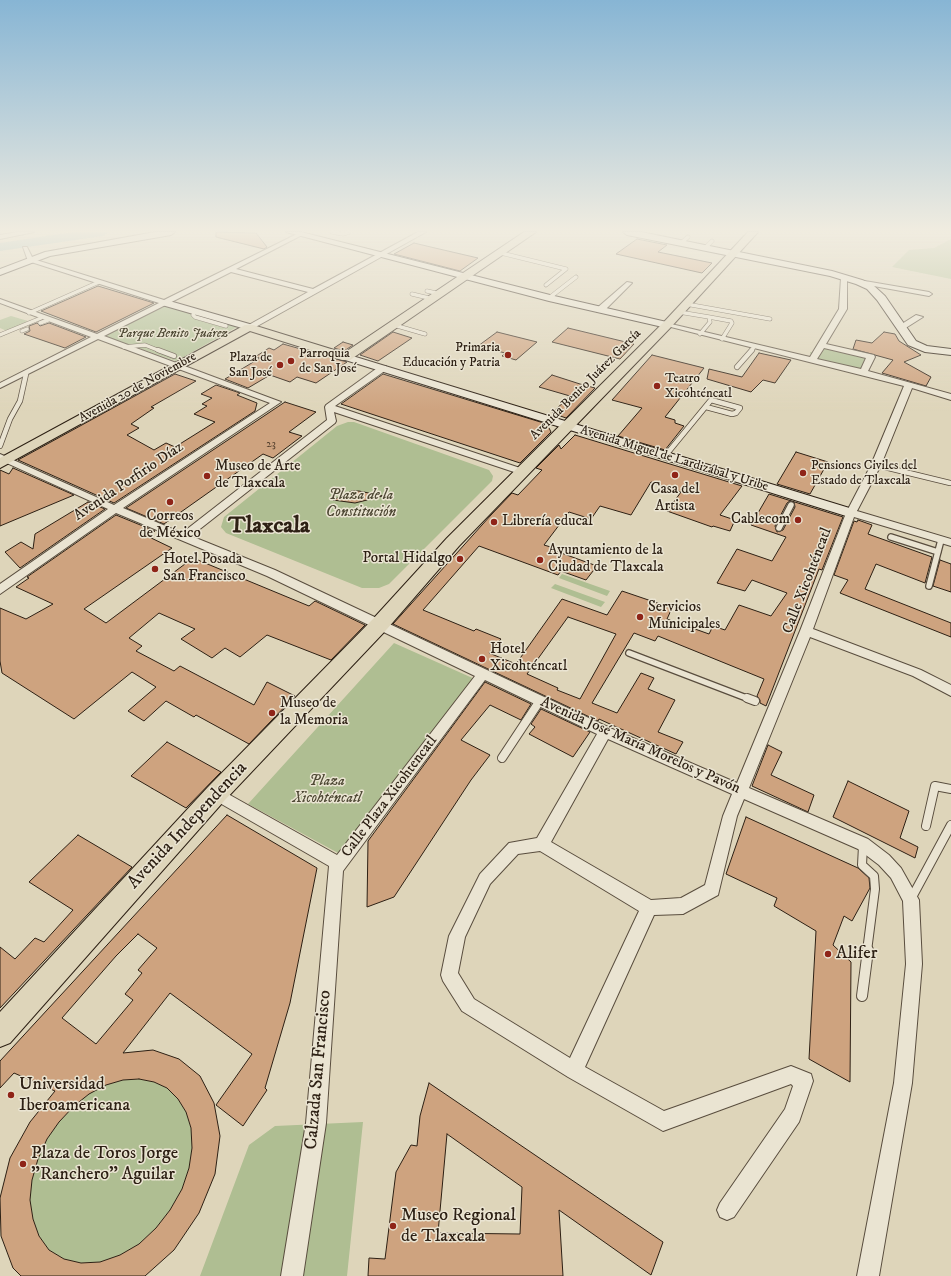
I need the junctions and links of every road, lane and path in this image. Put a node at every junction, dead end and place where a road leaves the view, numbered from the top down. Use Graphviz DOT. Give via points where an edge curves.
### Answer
graph roads {
  1 [pos="77,292"];
  2 [pos="129,292"];
  3 [pos="189,292"];
  4 [pos="315,292"];
  5 [pos="440,292"];
  6 [pos="523,292"];
  7 [pos="557,292"];
  8 [pos="620,292"];
  9 [pos="697,292"];
  10 [pos="844,292"];
  11 [pos="875,292"];
  12 [pos="915,292"];
  13 [pos="412,294"];
  14 [pos="929,294"];
  15 [pos="434,295"];
  16 [pos="549,298"];
  17 [pos="0,301"];
  18 [pos="166,303"];
  19 [pos="682,308"];
  20 [pos="600,310"];
  21 [pos="195,311"];
  22 [pos="29,313"];
  23 [pos="709,317"];
  24 [pos="919,317"];
  25 [pos="770,319"];
  26 [pos="43,320"];
  27 [pos="394,325"];
  28 [pos="667,325"];
  29 [pos="226,326"];
  30 [pos="249,327"];
  31 [pos="901,327"];
  32 [pos="27,329"];
  33 [pos="22,331"];
  34 [pos="425,334"];
  35 [pos="700,334"];
  36 [pos="0,336"];
  37 [pos="98,336"];
  38 [pos="722,339"];
  39 [pos="821,345"];
  40 [pos="754,347"];
  41 [pos="951,352"];
  42 [pos="346,357"];
  43 [pos="175,361"];
  44 [pos="812,361"];
  45 [pos="737,367"];
  46 [pos="383,368"];
  47 [pos="863,372"];
  48 [pos="26,374"];
  49 [pos="909,385"];
  50 [pos="0,386"];
  51 [pos="951,397"];
  52 [pos="330,407"];
  53 [pos="706,407"];
  54 [pos="566,426"];
  55 [pos="0,446"];
  56 [pos="664,456"];
  57 [pos="2,460"];
  58 [pos="876,465"];
  59 [pos="523,472"];
  60 [pos="950,483"];
  61 [pos="793,500"];
  62 [pos="115,509"];
  63 [pos="851,513"];
  64 [pos="780,528"];
  65 [pos="185,536"];
  66 [pos="891,537"];
  67 [pos="946,541"];
  68 [pos="938,552"];
  69 [pos="929,586"];
  70 [pos="0,590"];
  71 [pos="380,624"];
  72 [pos="806,631"];
  73 [pos="629,653"];
  74 [pos="483,674"];
  75 [pos="951,691"];
  76 [pos="755,701"];
  77 [pos="539,702"];
  78 [pos="605,732"];
  79 [pos="502,758"];
  80 [pos="951,789"];
  81 [pos="740,791"];
  82 [pos="216,794"];
  83 [pos="951,825"];
  84 [pos="926,826"];
  85 [pos="542,844"];
  86 [pos="863,844"];
  87 [pos="339,864"];
  88 [pos="911,900"];
  89 [pos="649,908"];
  90 [pos="862,996"];
  91 [pos="0,1033"];
  92 [pos="574,1071"];
  93 [pos="727,1210"];
  94 [pos="292,1276"];
  95 [pos="868,1276"];
  1 -- 22 [label="lane"];
  2 -- 18 [label="street, Avenida Miguel de Lardizábal y Uribe"];
  3 -- 18 [label="street"];
  4 -- 30 [label="street, Avenida 20 de Noviembre"];
  5 -- 15 [label="main road"];
  6 -- 16 [label="street"];
  7 -- 16 [label="lane"];
  8 -- 20 [label="street"];
  9 -- 19 [label="main road, Avenida Benito Juárez García"];
  10 -- 39 [label="street" via="843,309"];
  11 -- 31 [label="street"];
  12 -- 14 [label="street"];
  13 -- 15 [label="lane"];
  15 -- 27 [label="main road"];
  16 -- 20 [label="street"];
  17 -- 22 [label="street"];
  18 -- 21 [label="street, Avenida Miguel de Lardizábal y Uribe"];
  18 -- 37 [label="street"];
  19 -- 23 [label="lane"];
  19 -- 25 [label="lane"];
  19 -- 28 [label="main road, Avenida Benito Juárez García"];
  20 -- 28 [label="street"];
  21 -- 29 [label="lane" via="195,317"];
  21 -- 30 [label="street, Avenida Miguel de Lardizábal y Uribe"];
  22 -- 26 [label="street"];
  23 -- 35 [label="lane" via="710,322"];
  23 -- 38 [label="lane" via="732,323"];
  24 -- 31 [label="street"];
  26 -- 36 [label="lane"];
  26 -- 37 [label="street"];
  27 -- 34 [label="lane"];
  27 -- 42 [label="main road"];
  28 -- 35 [label="street"];
  28 -- 54 [label="main road, Avenida Benito Juárez García"];
  30 -- 42 [label="main road, Avenida Miguel de Lardizábal y Uribe"];
  30 -- 43 [label="main road, Avenida 20 de Noviembre"];
  31 -- 41 [label="street" via="912,343 925,349"];
  32 -- 33 [label="lane"];
  35 -- 38 [label="street"];
  37 -- 43 [label="street" via="124,347"];
  37 -- 48 [label="street"];
  38 -- 40 [label="street"];
  39 -- 44 [label="street"];
  39 -- 47 [label="street" via="871,357"];
  40 -- 44 [label="street"];
  40 -- 45 [label="lane"];
  42 -- 46 [label="street, Avenida Miguel de Lardizábal y Uribe"];
  43 -- 57 [label="main road, Avenida 20 de Noviembre"];
  43 -- 62 [label="street, Avenida Porfirio Díaz" via="277,402"];
  44 -- 47 [label="street"];
  46 -- 52 [label="street"];
  46 -- 54 [label="street, Avenida Miguel de Lardizábal y Uribe"];
  47 -- 49 [label="street"];
  48 -- 50 [label="street"];
  48 -- 55 [label="lane" via="20,401"];
  49 -- 51 [label="street"];
  49 -- 58 [label="street, Calle Xicohténcatl"];
  52 -- 59 [label="street"];
  52 -- 65 [label="street" via="332,421"];
  53 -- 53 [label="lane" via="710,401 715,400 740,408 732,414"];
  53 -- 56 [label="lane"];
  54 -- 56 [label="street, Avenida Miguel de Lardizábal y Uribe"];
  54 -- 59 [label="main road, Avenida Benito Juárez García"];
  56 -- 61 [label="street, Avenida Miguel de Lardizábal y Uribe"];
  57 -- 62 [label="street"];
  58 -- 60 [label="lane"];
  58 -- 63 [label="street, Calle Xicohténcatl"];
  59 -- 71 [label="main road" via="453,542"];
  61 -- 63 [label="street, Avenida Miguel de Lardizábal y Uribe"];
  61 -- 64 [label="lane"];
  62 -- 65 [label="street"];
  62 -- 70 [label="street, Avenida Porfirio Díaz"];
  63 -- 67 [label="street, Avenida Miguel de Lardizábal y Uribe"];
  63 -- 72 [label="street, Calle Xicohténcatl"];
  65 -- 71 [label="street"];
  66 -- 68 [label="lane"];
  67 -- 68 [label="lane"];
  68 -- 69 [label="lane"];
  71 -- 74 [label="street, Avenida José María Morelos y Pavón"];
  71 -- 82 [label="main road, Avenida Independencia"];
  72 -- 75 [label="street" via="917,673"];
  72 -- 81 [label="street, Calle Xicohténcatl" via="770,707"];
  73 -- 76 [label="lane"];
  74 -- 77 [label="street, Avenida José María Morelos y Pavón"];
  74 -- 87 [label="street, Calle Plaza Xicohtencatl"];
  77 -- 78 [label="street, Avenida José María Morelos y Pavón"];
  77 -- 79 [label="lane"];
  78 -- 81 [label="street, Avenida José María Morelos y Pavón"];
  78 -- 85 [label="street"];
  80 -- 84 [label="lane" via="935,786"];
  81 -- 86 [label="street, Avenida José María Morelos y Pavón"];
  81 -- 89 [label="street, Calle Xicohténcatl" via="730,816 712,890 683,906"];
  82 -- 87 [label="street, Calle Plaza Xicohtencatl"];
  82 -- 91 [label="main road, Avenida Independencia"];
  83 -- 88 [label="lane"];
  85 -- 89 [label="street"];
  85 -- 92 [label="street" via="514,848 485,879 458,936 449,975 468,1005"];
  86 -- 88 [label="street, Avenida José María Morelos y Pavón" via="896,873"];
  86 -- 90 [label="lane" via="862,865 874,876 875,889"];
  87 -- 94 [label="street, Calzada San Francisco" via="335,869 316,1123"];
  88 -- 95 [label="street" via="914,964 903,1083"];
  89 -- 92 [label="street"];
  92 -- 93 [label="street" via="664,1120 791,1075 804,1081 792,1115"];
}
